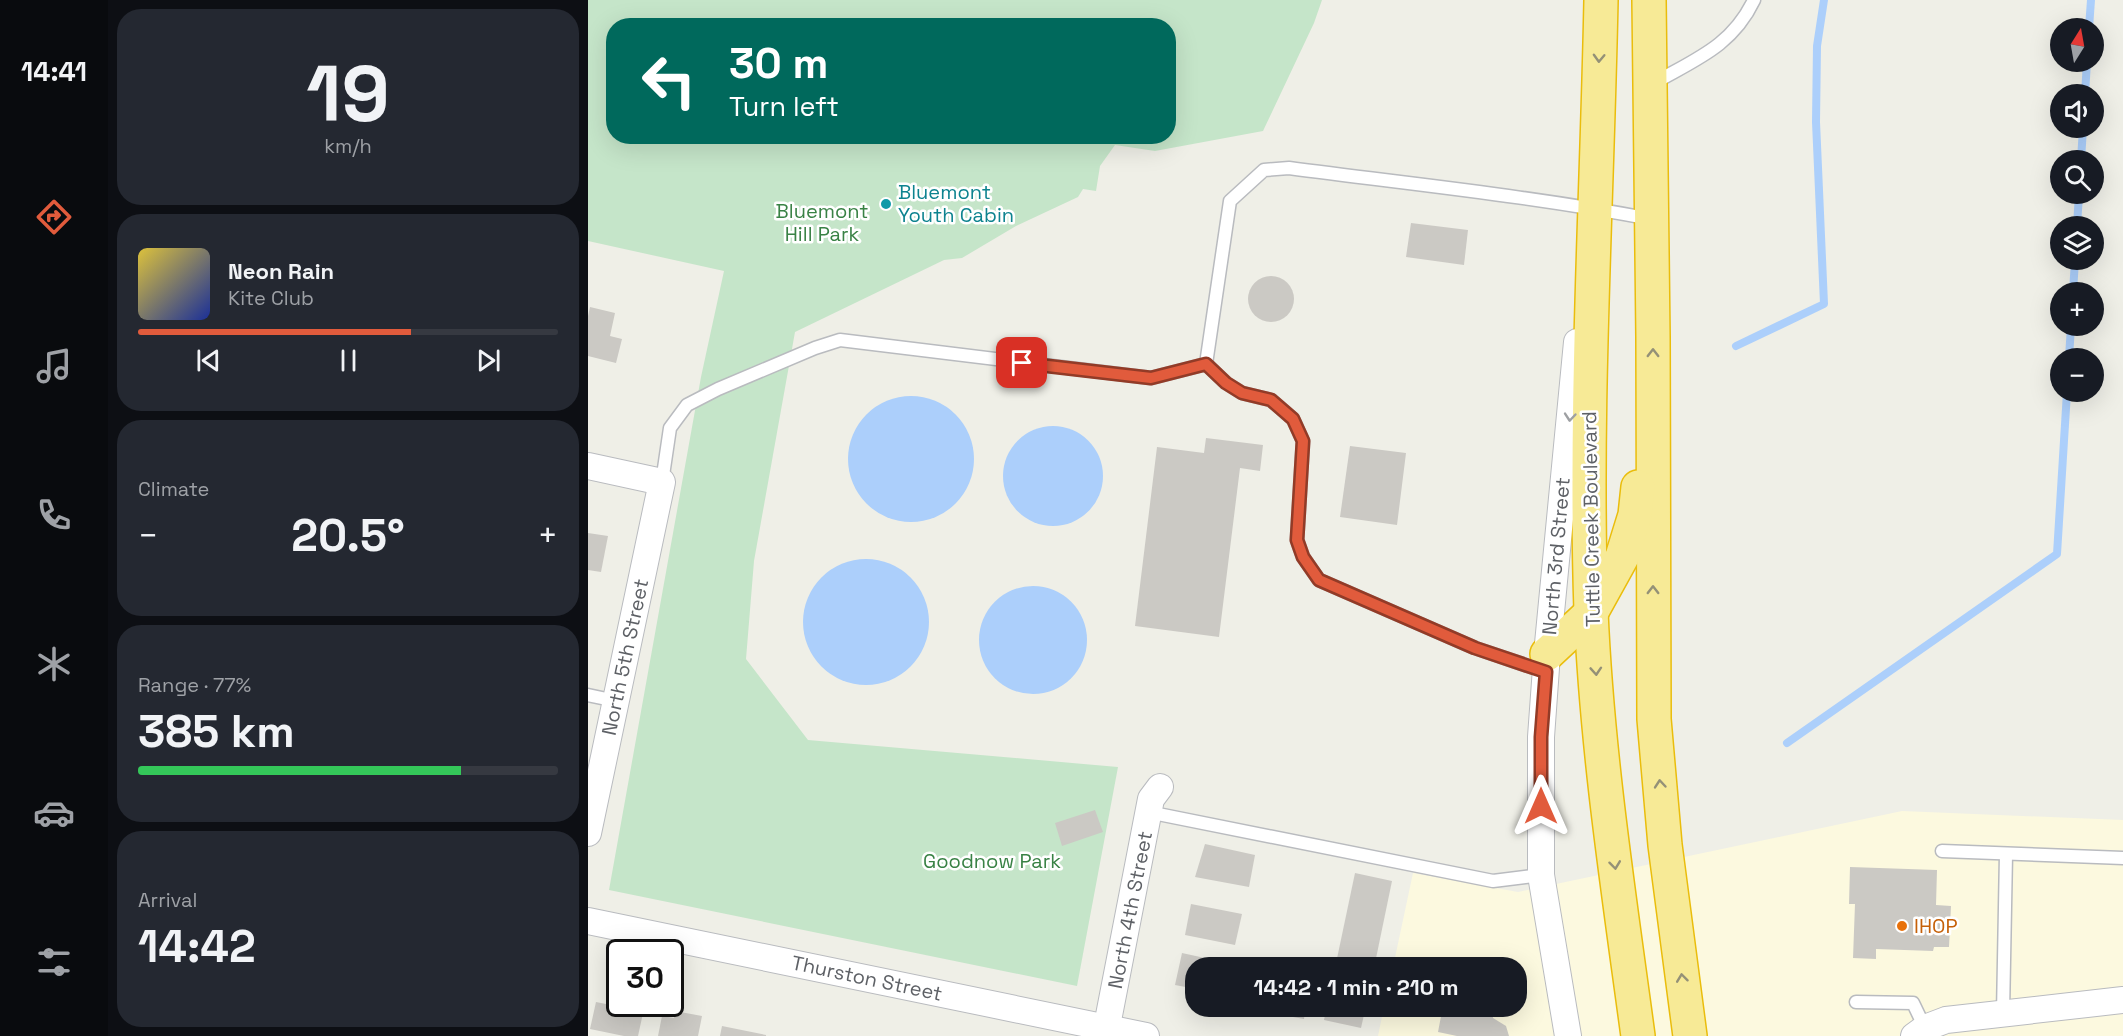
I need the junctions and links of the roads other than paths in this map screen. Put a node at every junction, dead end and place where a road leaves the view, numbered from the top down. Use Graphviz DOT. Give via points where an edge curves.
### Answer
graph roads {
  1 [pos="1601,0"];
  2 [pos="1649,0"];
  3 [pos="1754,0"];
  4 [pos="1650,85"];
  5 [pos="1595,208"];
  6 [pos="1651,219"];
  7 [pos="1593,256"];
  8 [pos="1206,364"];
  9 [pos="1653,402"];
  10 [pos="588,466"];
  11 [pos="662,482"];
  12 [pos="1591,613"];
  13 [pos="1546,663"];
  14 [pos="588,695"];
  15 [pos="616,701"];
  16 [pos="1160,787"];
  17 [pos="1148,812"];
  18 [pos="588,833"];
  19 [pos="1942,851"];
  20 [pos="2006,854"];
  21 [pos="2123,858"];
  22 [pos="1541,875"];
  23 [pos="588,921"];
  24 [pos="2123,1000"];
  25 [pos="1856,1002"];
  26 [pos="2003,1013"];
  27 [pos="1106,1032"];
  28 [pos="1920,1032"];
  29 [pos="1146,1036"];
  30 [pos="1568,1036"];
  31 [pos="1638,1036"];
  32 [pos="1690,1036"];
  1 -- 5 [label="highway, Tuttle Creek Boulevard, one-way"];
  2 -- 4 [label="highway"];
  3 -- 4 [label="lane" via="1744,20 1717,48"];
  4 -- 6 [label="highway"];
  5 -- 6 [label="lane"];
  5 -- 7 [label="highway, Tuttle Creek Boulevard"];
  5 -- 8 [label="lane" via="1289,168 1264,170 1230,201"];
  9 -- 6 [label="highway, one-way"];
  7 -- 12 [label="highway, Tuttle Creek Boulevard" via="1588,457"];
  7 -- 13 [label="street, North 3rd Street, one-way" via="1577,346"];
  8 -- 11 [label="lane" via="1151,378 840,340 687,405 670,428"];
  8 -- 13 [label="lane" via="1226,383 1242,393 1271,400 1293,419 1303,441 1297,540 1319,580 1475,648"];
  9 -- 12 [label="highway" via="1635,515 1622,557"];
  32 -- 9 [label="highway, one-way" via="1665,845 1654,719"];
  10 -- 11 [label="street"];
  11 -- 15 [label="street, North 5th Street"];
  12 -- 13 [label="highway"];
  12 -- 31 [label="highway, Tuttle Creek Boulevard, one-way" via="1601,743"];
  13 -- 22 [label="street, North 3rd Street" via="1541,737"];
  14 -- 15 [label="lane"];
  15 -- 18 [label="street, North 5th Street"];
  16 -- 17 [label="street, North 4th Street"];
  17 -- 22 [label="lane" via="1493,881"];
  17 -- 27 [label="street, North 4th Street"];
  19 -- 20 [label="lane"];
  20 -- 21 [label="lane"];
  20 -- 26 [label="lane"];
  22 -- 30 [label="street, North 3rd Street"];
  23 -- 27 [label="street, Thurston Street"];
  24 -- 26 [label="street"];
  25 -- 28 [label="lane" via="1913,1003"];
  26 -- 28 [label="street" via="1946,1020"];
  27 -- 29 [label="street, Thurston Street"];
}
